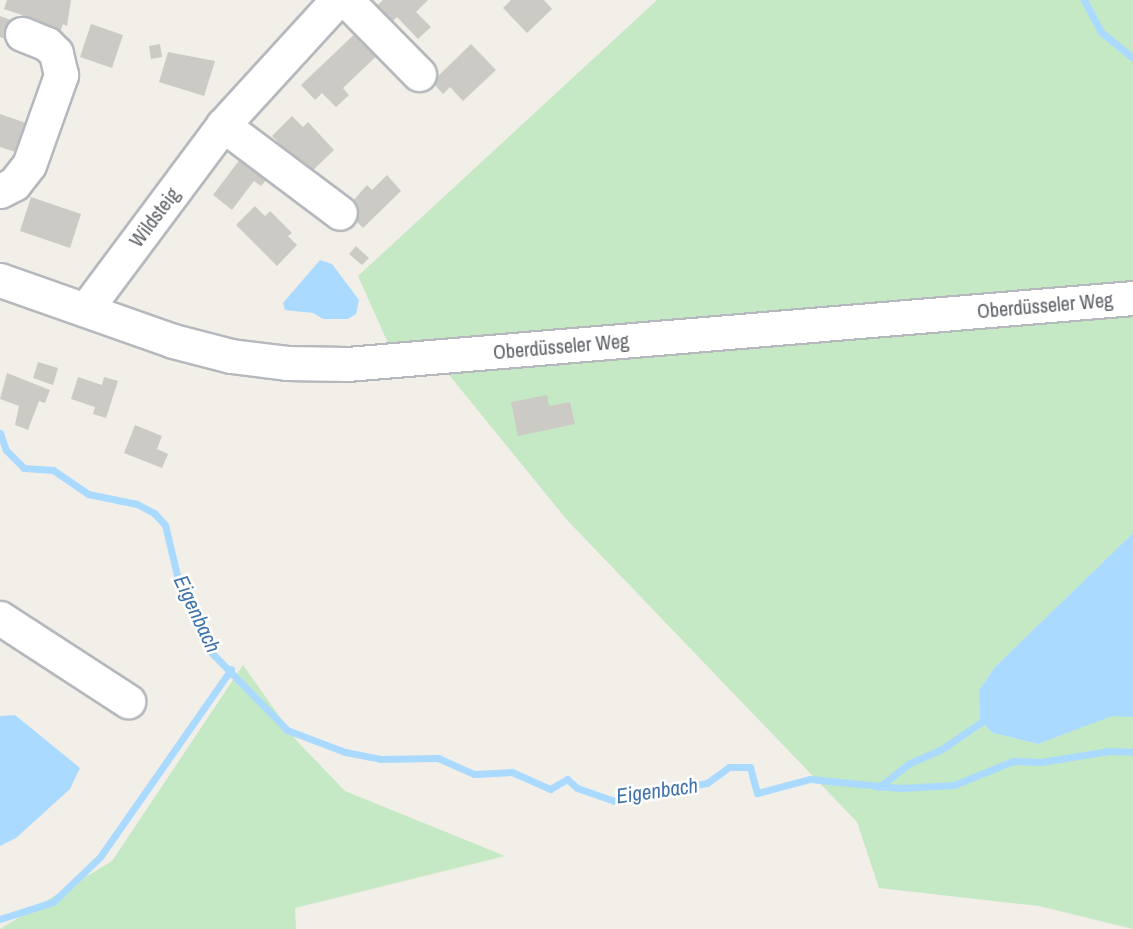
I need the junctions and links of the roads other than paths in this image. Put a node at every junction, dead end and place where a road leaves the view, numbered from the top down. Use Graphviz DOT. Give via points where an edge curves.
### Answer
graph roads {
  1 [pos="337,0"];
  2 [pos="346,0"];
  3 [pos="22,34"];
  4 [pos="418,74"];
  5 [pos="223,125"];
  6 [pos="0,191"];
  7 [pos="340,213"];
  8 [pos="0,280"];
  9 [pos="1133,298"];
  10 [pos="86,309"];
  11 [pos="0,618"];
  12 [pos="128,701"];
  1 -- 5 [label="street, Wildsteig"];
  2 -- 4 [label="street"];
  3 -- 6 [label="street" via="51,48 61,75 30,165 14,184"];
  5 -- 7 [label="street"];
  5 -- 10 [label="street, Wildsteig"];
  8 -- 10 [label="street, Oberdüsseler Weg"];
  9 -- 10 [label="street, Oberdüsseler Weg" via="347,364 287,363 231,356"];
  11 -- 12 [label="street"];
}
